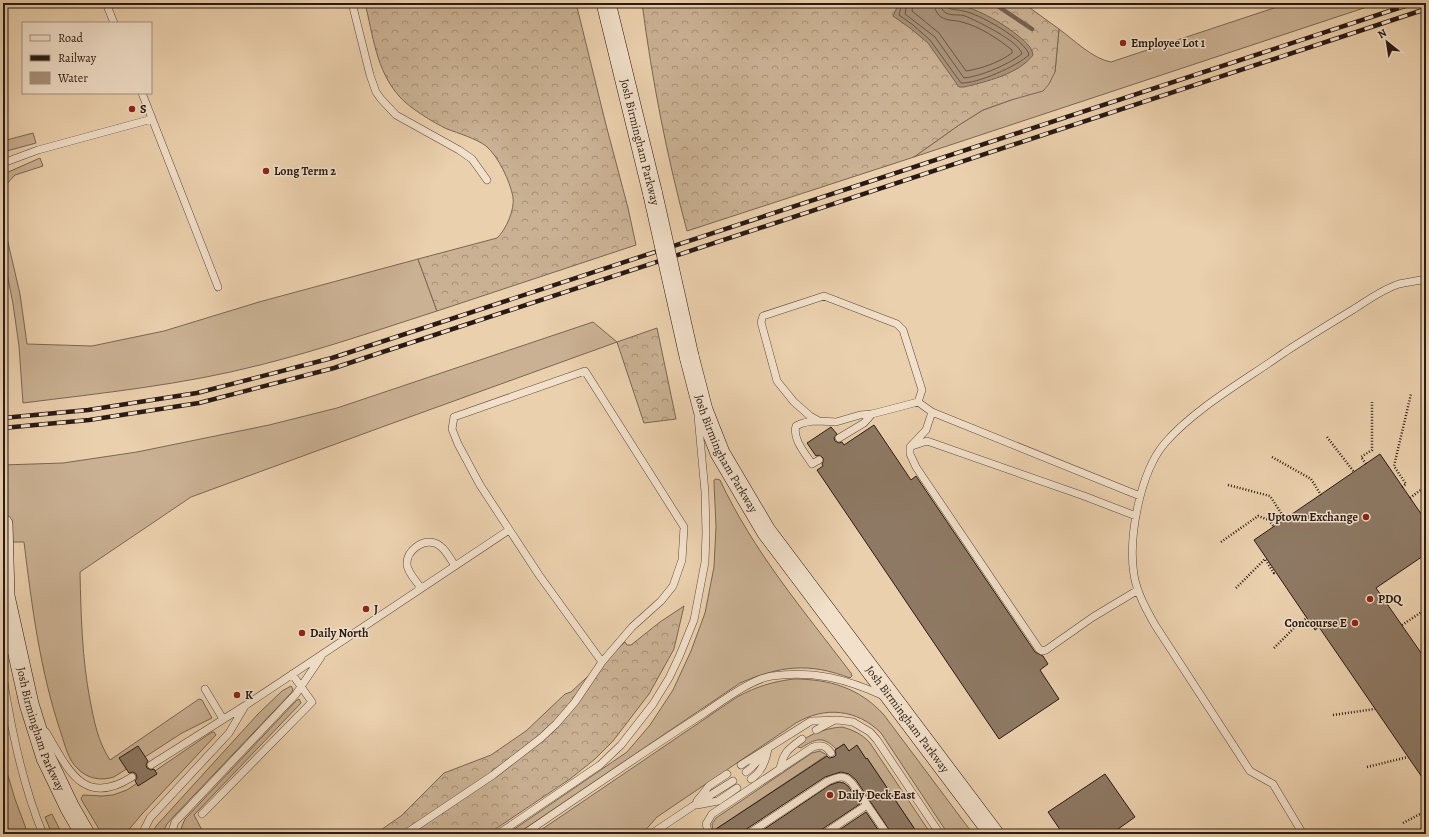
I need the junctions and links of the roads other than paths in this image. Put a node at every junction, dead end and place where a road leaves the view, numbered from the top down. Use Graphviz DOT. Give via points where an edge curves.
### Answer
graph roads {
  1 [pos="106,3"];
  2 [pos="352,3"];
  3 [pos="606,3"];
  4 [pos="114,22"];
  5 [pos="142,94"];
  6 [pos="152,119"];
  7 [pos="3,163"];
  8 [pos="487,180"];
  9 [pos="1426,279"];
  10 [pos="218,288"];
  11 [pos="694,380"];
  12 [pos="918,402"];
  13 [pos="932,412"];
  14 [pos="872,414"];
  15 [pos="820,421"];
  16 [pos="926,430"];
  17 [pos="839,438"];
  18 [pos="927,441"];
  19 [pos="910,446"];
  20 [pos="819,460"];
  21 [pos="1140,496"];
  22 [pos="1136,516"];
  23 [pos="3,524"];
  24 [pos="509,530"];
  25 [pos="3,542"];
  26 [pos="455,566"];
  27 [pos="421,588"];
  28 [pos="1138,590"];
  29 [pos="5,596"];
  30 [pos="3,624"];
  31 [pos="323,654"];
  32 [pos="602,662"];
  33 [pos="292,674"];
  34 [pos="3,676"];
  35 [pos="301,686"];
  36 [pos="205,689"];
  37 [pos="893,700"];
  38 [pos="29,704"];
  39 [pos="246,704"];
  40 [pos="223,719"];
  41 [pos="838,720"];
  42 [pos="816,730"];
  43 [pos="802,740"];
  44 [pos="768,749"];
  45 [pos="831,752"];
  46 [pos="151,765"];
  47 [pos="741,765"];
  48 [pos="780,769"];
  49 [pos="746,772"];
  50 [pos="728,774"];
  51 [pos="132,778"];
  52 [pos="751,779"];
  53 [pos="733,781"];
  54 [pos="737,788"];
  55 [pos="867,805"];
  56 [pos="693,806"];
  57 [pos="202,814"];
  58 [pos="43,834"];
  59 [pos="85,834"];
  60 [pos="142,834"];
  61 [pos="171,834"];
  62 [pos="406,834"];
  63 [pos="498,834"];
  64 [pos="524,834"];
  65 [pos="651,834"];
  66 [pos="709,834"];
  67 [pos="748,834"];
  68 [pos="824,834"];
  69 [pos="887,834"];
  70 [pos="940,834"];
  71 [pos="994,834"];
  72 [pos="1303,834"];
  1 -- 4 [label="lane"];
  2 -- 8 [label="lane" via="370,76 381,99 396,116 472,158"];
  3 -- 11 [label="main road, Josh Birmingham Parkway, bridge" via="653,195"];
  5 -- 6 [label="lane"];
  6 -- 7 [label="lane" via="38,150"];
  6 -- 10 [label="lane"];
  9 -- 21 [label="lane" via="1399,284 1381,292 1300,342 1185,422 1164,444 1151,466"];
  11 -- 37 [label="main road, Josh Birmingham Parkway" via="720,453 766,531"];
  11 -- 63 [label="lane" via="706,533 705,562 688,638 653,704 621,746 600,765"];
  12 -- 13 [label="lane"];
  12 -- 14 [label="lane"];
  12 -- 15 [label="lane" via="922,390 901,326 824,296 763,316 761,322 778,381 794,402"];
  13 -- 16 [label="lane"];
  13 -- 21 [label="lane"];
  14 -- 15 [label="lane" via="836,422"];
  14 -- 17 [label="lane" via="864,423"];
  15 -- 20 [label="lane" via="799,424 795,433 812,464"];
  16 -- 18 [label="lane"];
  16 -- 19 [label="lane"];
  18 -- 19 [label="lane"];
  18 -- 22 [label="lane"];
  19 -- 28 [label="lane" via="910,454 916,467 1039,649 1046,650"];
  21 -- 22 [label="lane"];
  22 -- 28 [label="lane" via="1133,562"];
  23 -- 25 [label="main road, Josh Birmingham Parkway"];
  24 -- 26 [label="lane"];
  24 -- 32 [label="lane"];
  24 -- 32 [label="lane" via="458,444 452,429 454,418 585,371 684,527 682,560 673,586"];
  25 -- 29 [label="main road, Josh Birmingham Parkway"];
  26 -- 27 [label="lane"];
  26 -- 27 [label="lane" via="443,549 435,543 426,542 417,546 411,552 407,564"];
  27 -- 31 [label="lane"];
  28 -- 72 [label="lane" via="1155,625 1245,764 1250,771 1273,784"];
  29 -- 30 [label="lane"];
  29 -- 38 [label="main road, Josh Birmingham Parkway"];
  31 -- 33 [label="lane"];
  31 -- 35 [label="lane"];
  32 -- 62 [label="lane" via="575,702 541,738 493,775"];
  33 -- 35 [label="lane"];
  33 -- 39 [label="lane"];
  34 -- 58 [label="lane" via="19,761 33,812"];
  35 -- 57 [label="lane" via="312,702"];
  35 -- 61 [label="lane" via="175,822"];
  36 -- 40 [label="lane"];
  37 -- 64 [label="lane" via="835,678 801,673 770,676 746,686"];
  37 -- 71 [label="main road, Josh Birmingham Parkway"];
  38 -- 51 [label="lane" via="66,767 79,782 101,789 119,785"];
  38 -- 59 [label="main road, Josh Birmingham Parkway" via="46,758"];
  39 -- 40 [label="lane"];
  39 -- 60 [label="lane" via="229,733 150,818"];
  40 -- 46 [label="lane"];
  41 -- 42 [label="lane"];
  41 -- 44 [label="lane" via="811,721"];
  41 -- 70 [label="lane" via="853,722 874,736"];
  43 -- 48 [label="lane" via="786,752"];
  44 -- 47 [label="lane"];
  44 -- 49 [label="lane"];
  44 -- 52 [label="lane" via="766,761"];
  45 -- 48 [label="lane" via="818,745"];
  48 -- 66 [label="lane" via="712,814 706,824"];
  50 -- 56 [label="lane" via="709,786"];
  53 -- 56 [label="lane"];
  54 -- 56 [label="lane" via="718,801"];
  55 -- 67 [label="lane" via="852,783 842,776 828,782"];
  55 -- 68 [label="lane"];
  55 -- 69 [label="lane"];
  56 -- 65 [label="lane"];
}
